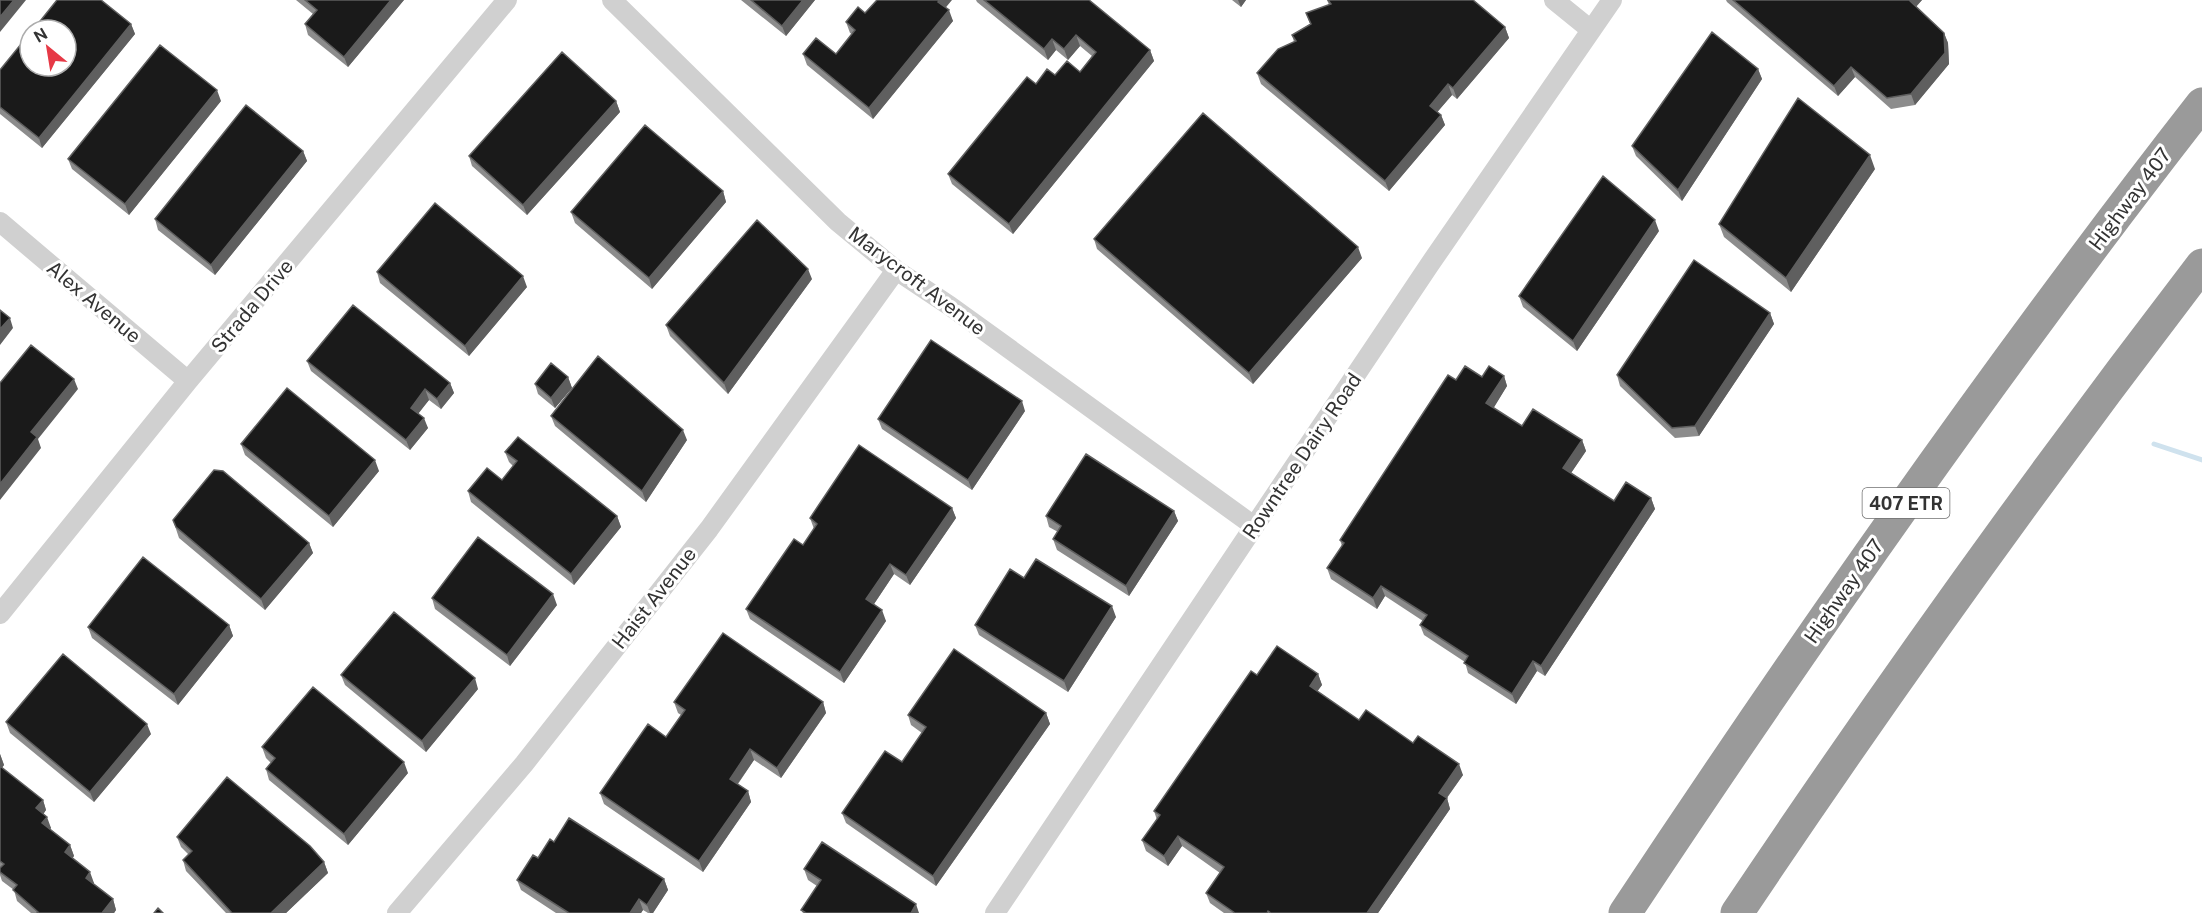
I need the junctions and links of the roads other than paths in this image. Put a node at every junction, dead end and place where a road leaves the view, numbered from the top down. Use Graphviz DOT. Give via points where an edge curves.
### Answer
graph roads {
  1 [pos="507,0"];
  2 [pos="612,0"];
  3 [pos="1554,0"];
  4 [pos="1612,0"];
  5 [pos="1591,30"];
  6 [pos="2202,104"];
  7 [pos="0,222"];
  8 [pos="2202,265"];
  9 [pos="896,270"];
  10 [pos="188,381"];
  11 [pos="1254,526"];
  12 [pos="0,615"];
  13 [pos="397,913"];
  14 [pos="995,913"];
  15 [pos="1625,913"];
  16 [pos="1737,913"];
  1 -- 10 [label="street, Strada Drive"];
  2 -- 9 [label="street, Marycroft Avenue" via="838,222"];
  3 -- 5 [label="street"];
  4 -- 5 [label="street, Rowntree Dairy Road"];
  5 -- 11 [label="street, Rowntree Dairy Road"];
  6 -- 15 [label="highway, Highway 407 / 407 ETR" via="1876,544"];
  7 -- 10 [label="street, Alex Avenue"];
  8 -- 16 [label="highway" via="2034,489"];
  9 -- 11 [label="street, Marycroft Avenue"];
  9 -- 13 [label="street, Haist Avenue" via="709,529 524,764"];
  10 -- 12 [label="street, Strada Drive"];
  11 -- 14 [label="street, Rowntree Dairy Road"];
}
